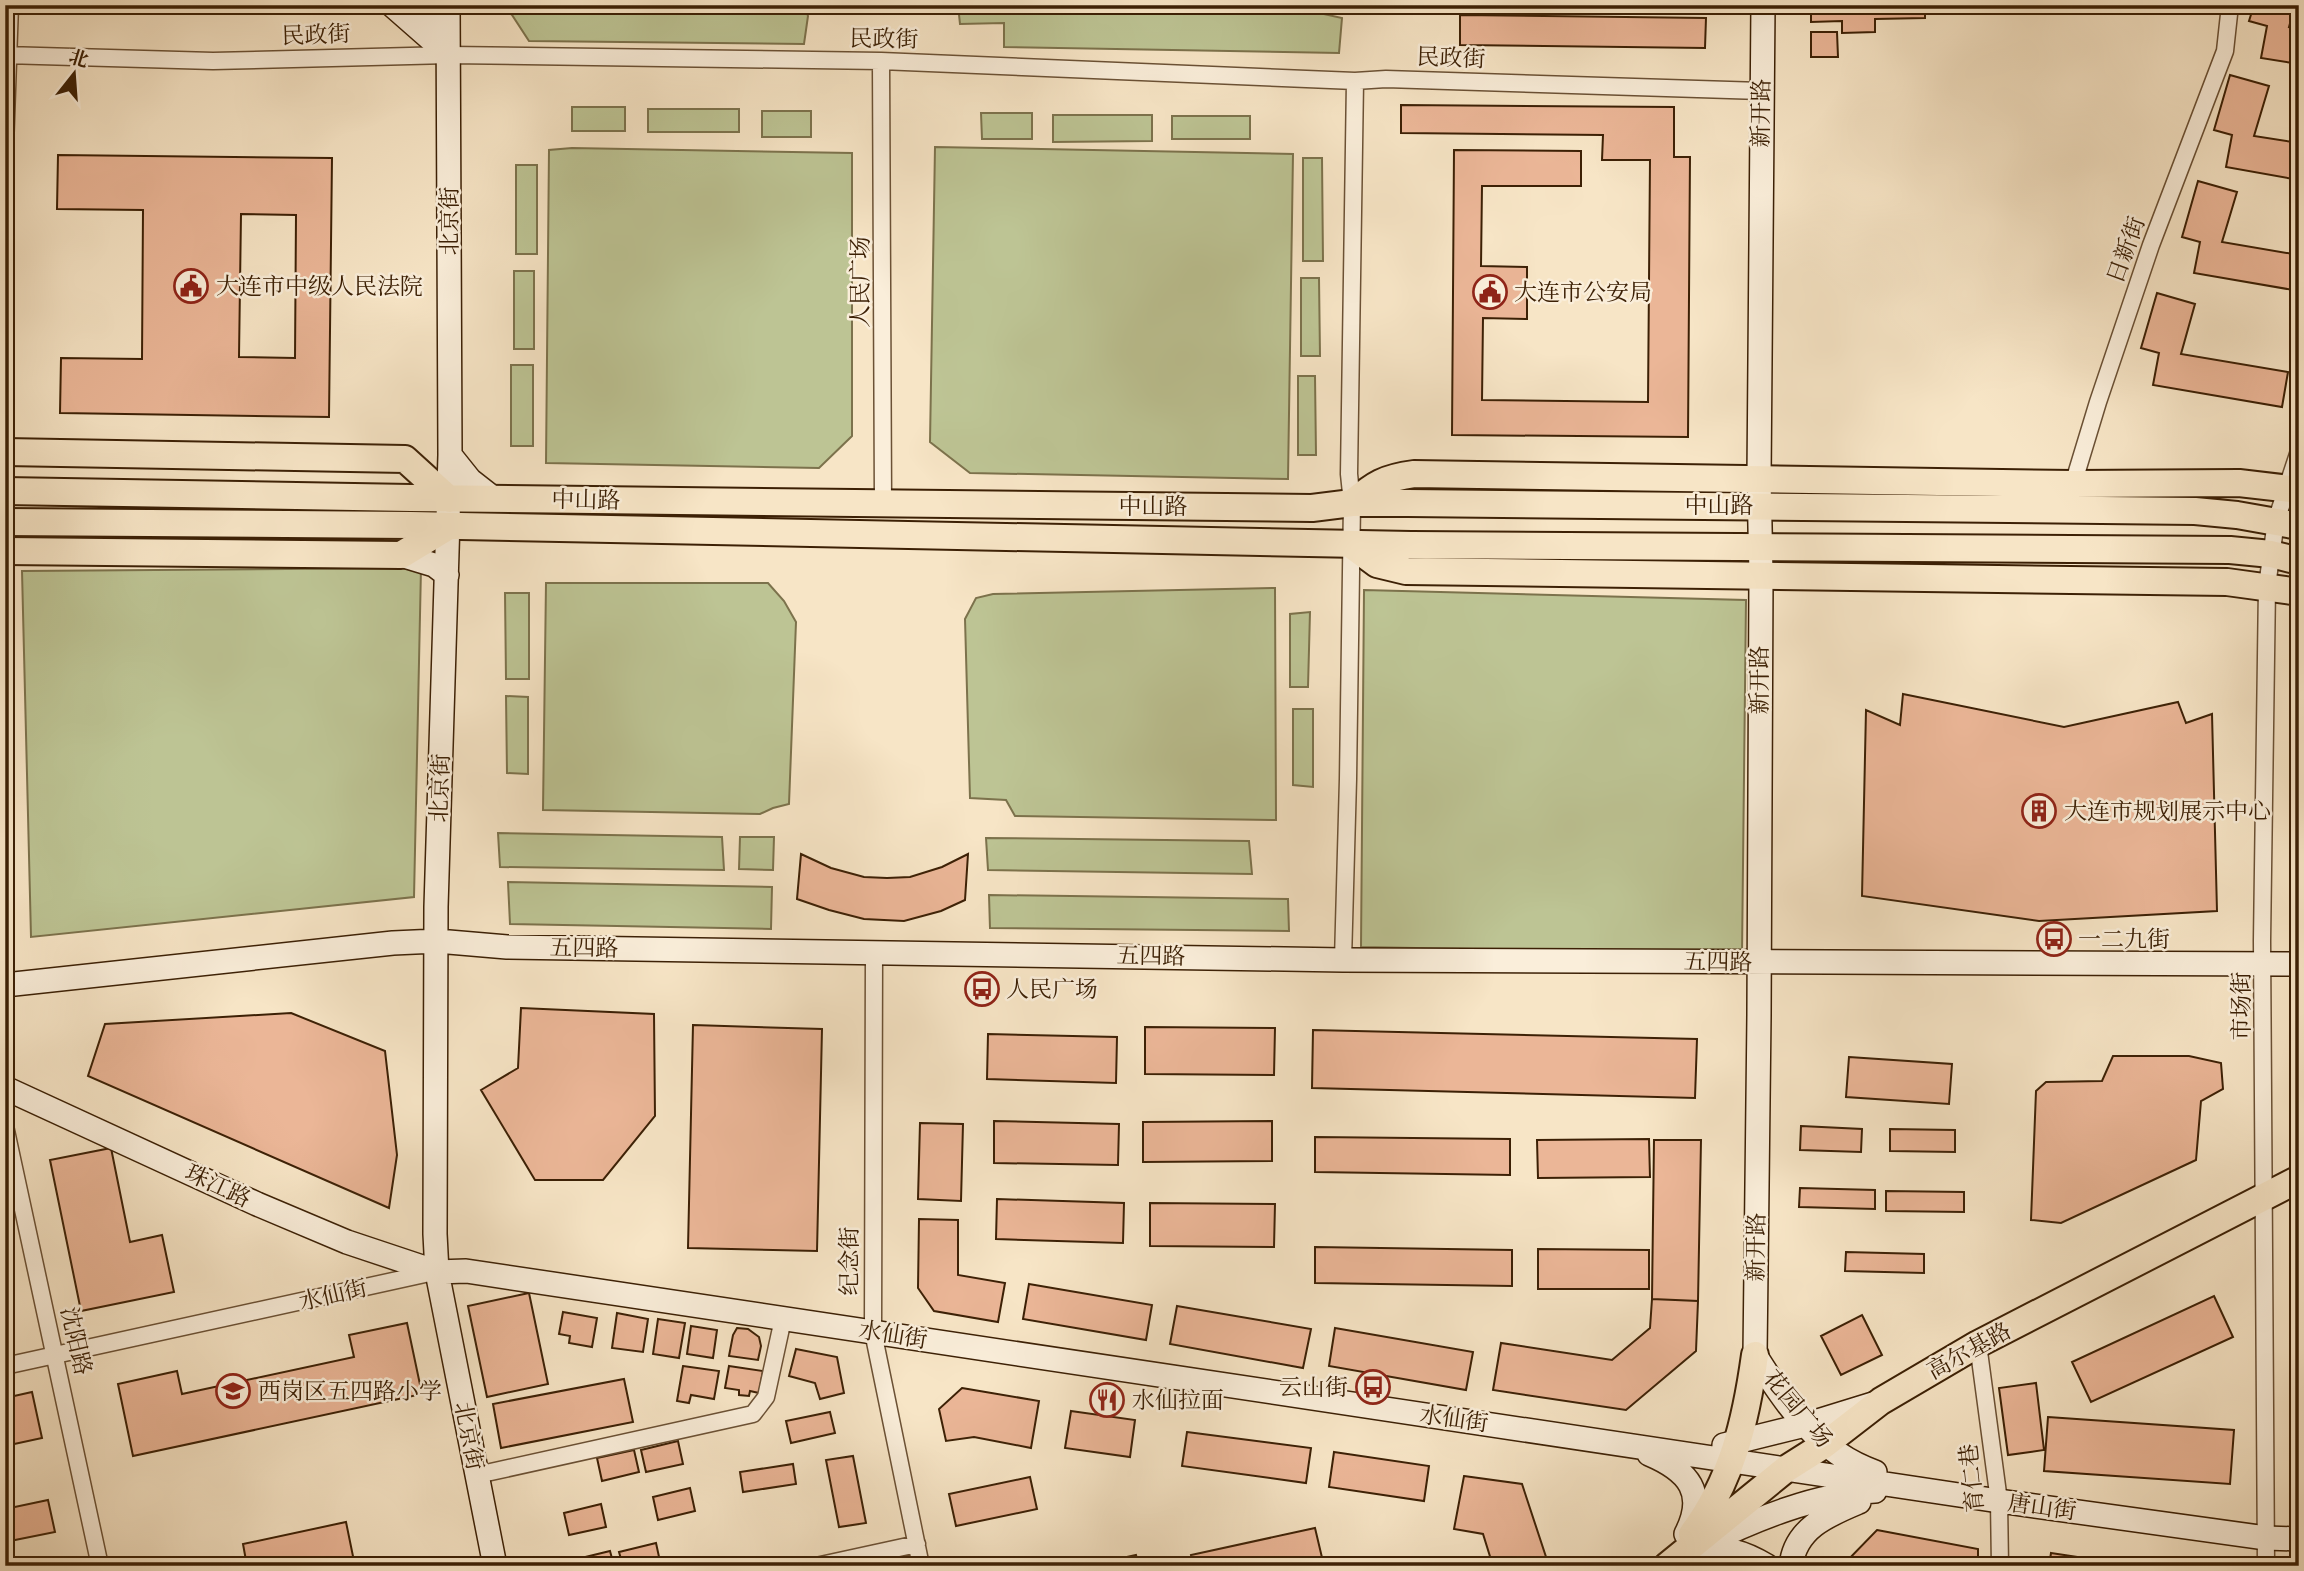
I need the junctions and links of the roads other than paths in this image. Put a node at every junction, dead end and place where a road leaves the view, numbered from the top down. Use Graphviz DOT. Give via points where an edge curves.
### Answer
graph roads {
  1 [pos="9,5"];
  2 [pos="393,5"];
  3 [pos="421,5"];
  4 [pos="448,5"];
  5 [pos="1763,5"];
  6 [pos="2230,5"];
  7 [pos="6,55"];
  8 [pos="449,55"];
  9 [pos="881,61"];
  10 [pos="1355,80"];
  11 [pos="1761,91"];
  12 [pos="5,147"];
  13 [pos="2299,451"];
  14 [pos="5,452"];
  15 [pos="450,456"];
  16 [pos="1759,478"];
  17 [pos="2073,484"];
  18 [pos="2293,490"];
  19 [pos="5,491"];
  20 [pos="449,499"];
  21 [pos="493,499"];
  22 [pos="883,503"];
  23 [pos="1352,503"];
  24 [pos="1759,506"];
  25 [pos="2066,511"];
  26 [pos="5,522"];
  27 [pos="2288,524"];
  28 [pos="449,526"];
  29 [pos="1350,544"];
  30 [pos="1759,548"];
  31 [pos="2026,550"];
  32 [pos="5,551"];
  33 [pos="2271,554"];
  34 [pos="401,555"];
  35 [pos="2299,561"];
  36 [pos="2299,572"];
  37 [pos="447,575"];
  38 [pos="1761,575"];
  39 [pos="1926,578"];
  40 [pos="2267,586"];
  41 [pos="2299,592"];
  42 [pos="437,941"];
  43 [pos="874,952"];
  44 [pos="1343,960"];
  45 [pos="1759,963"];
  46 [pos="2263,963"];
  47 [pos="2299,964"];
  48 [pos="5,985"];
  49 [pos="5,1088"];
  50 [pos="5,1126"];
  51 [pos="2299,1179"];
  52 [pos="2263,1198"];
  53 [pos="437,1272"];
  54 [pos="783,1319"];
  55 [pos="873,1332"];
  56 [pos="1978,1344"];
  57 [pos="1755,1355"];
  58 [pos="56,1356"];
  59 [pos="5,1366"];
  60 [pos="1881,1401"];
  61 [pos="1805,1425"];
  62 [pos="1620,1444"];
  63 [pos="1824,1445"];
  64 [pos="1735,1451"];
  65 [pos="1786,1469"];
  66 [pos="477,1475"];
  67 [pos="1924,1489"];
  68 [pos="2000,1501"];
  69 [pos="2266,1538"];
  70 [pos="2299,1539"];
  71 [pos="917,1544"];
  72 [pos="1671,1562"];
  73 [pos="100,1566"];
  74 [pos="495,1566"];
  75 [pos="816,1566"];
  76 [pos="921,1566"];
  77 [pos="1767,1566"];
  78 [pos="1791,1566"];
  79 [pos="2000,1566"];
  80 [pos="2266,1566"];
  1 -- 7 [label="street"];
  2 -- 8 [label="main road"];
  3 -- 8 [label="main road"];
  4 -- 8 [label="main road, 北京街"];
  5 -- 11 [label="main road, 新开路"];
  6 -- 17 [label="street, 日新街" via="2225,51 2151,245"];
  7 -- 8 [label="street, 民政街" via="213,61"];
  7 -- 12 [label="street"];
  8 -- 9 [label="street, 民政街"];
  8 -- 15 [label="main road, 北京街"];
  9 -- 10 [label="street, 民政街"];
  9 -- 22 [label="street, 人民广场"];
  10 -- 11 [label="street, 民政街"];
  10 -- 23 [label="street"];
  11 -- 16 [label="main road, 新开路"];
  13 -- 18 [label="street, 市场街"];
  14 -- 20 [label="main road" via="405,458"];
  15 -- 20 [label="main road, 北京街"];
  15 -- 21 [label="main road"];
  16 -- 17 [label="main road"];
  16 -- 23 [label="main road" via="1415,474 1376,483"];
  16 -- 24 [label="main road, 新开路"];
  17 -- 18 [label="main road" via="2239,483"];
  17 -- 25 [label="street, 日新街"];
  18 -- 27 [label="street, 市场街"];
  19 -- 20 [label="main road, 中山路"];
  20 -- 21 [label="main road, 中山路"];
  20 -- 28 [label="main road, 北京街"];
  21 -- 22 [label="main road, 中山路"];
  22 -- 23 [label="main road, 中山路" via="1312,508"];
  23 -- 24 [label="main road, 中山路"];
  23 -- 29 [label="street"];
  24 -- 25 [label="main road, 中山路"];
  24 -- 30 [label="main road, 新开路"];
  25 -- 27 [label="main road, 中山路" via="2195,511"];
  26 -- 28 [label="main road, 中山路"];
  27 -- 33 [label="street, 市场街"];
  28 -- 29 [label="main road, 中山路"];
  28 -- 34 [label="main road"];
  28 -- 37 [label="main road, 北京街"];
  29 -- 30 [label="main road, 中山路"];
  29 -- 38 [label="main road" via="1377,564 1406,570"];
  29 -- 44 [label="street"];
  30 -- 31 [label="main road, 中山路"];
  30 -- 38 [label="main road, 新开路"];
  31 -- 33 [label="main road, 中山路"];
  31 -- 39 [label="main road"];
  32 -- 34 [label="main road"];
  33 -- 35 [label="main road, 中山路"];
  33 -- 36 [label="main road"];
  33 -- 40 [label="street, 市场街"];
  34 -- 37 [label="main road" via="434,565"];
  37 -- 42 [label="main road, 北京街"];
  38 -- 39 [label="main road"];
  38 -- 45 [label="main road, 新开路"];
  39 -- 40 [label="main road"];
  40 -- 41 [label="main road"];
  40 -- 46 [label="street, 市场街"];
  42 -- 43 [label="main road, 五四路" via="507,947"];
  42 -- 48 [label="main road, 五四路"];
  42 -- 53 [label="main road, 北京街"];
  43 -- 44 [label="main road, 五四路"];
  43 -- 55 [label="street, 纪念街"];
  44 -- 45 [label="main road, 五四路"];
  45 -- 46 [label="main road, 五四路"];
  45 -- 57 [label="main road, 新开路"];
  46 -- 47 [label="main road, 五四路"];
  46 -- 52 [label="street, 市场街"];
  49 -- 53 [label="main road, 珠江路" via="279,1214"];
  50 -- 58 [label="street, 沈阳路"];
  51 -- 52 [label="main road, 高尔基路"];
  52 -- 56 [label="main road, 高尔基路"];
  52 -- 69 [label="street, 市场街"];
  53 -- 54 [label="main road, 水仙街" via="466,1271"];
  53 -- 58 [label="street, 水仙街"];
  53 -- 66 [label="main road, 北京街"];
  54 -- 55 [label="main road, 水仙街"];
  54 -- 66 [label="street" via="766,1397 753,1414"];
  55 -- 62 [label="main road, 水仙街"];
  55 -- 71 [label="street, 纪念街"];
  56 -- 60 [label="main road, 高尔基路"];
  56 -- 68 [label="street, 育仁巷"];
  57 -- 60 [label="main road" via="1797,1401 1820,1408"];
  57 -- 61 [label="main road, 花园广场"];
  57 -- 64 [label="main road"];
  58 -- 59 [label="street, 水仙街"];
  58 -- 73 [label="street, 沈阳路"];
  60 -- 61 [label="main road"];
  60 -- 63 [label="main road, 高尔基路"];
  61 -- 63 [label="main road, 花园广场"];
  61 -- 64 [label="main road"];
  62 -- 64 [label="main road, 水仙街"];
  62 -- 72 [label="main road" via="1673,1466 1691,1483 1694,1518"];
  63 -- 65 [label="main road, 高尔基路"];
  63 -- 67 [label="main road, 花园广场" via="1848,1462"];
  64 -- 65 [label="main road, 水仙街"];
  64 -- 72 [label="main road" via="1714,1502"];
  65 -- 67 [label="main road, 唐山街"];
  65 -- 72 [label="main road, 高尔基路"];
  66 -- 74 [label="main road, 北京街"];
  67 -- 68 [label="main road, 唐山街"];
  67 -- 72 [label="main road" via="1850,1492 1829,1498 1747,1523"];
  67 -- 78 [label="main road" via="1864,1501 1814,1524 1802,1536"];
  68 -- 69 [label="main road, 唐山街"];
  68 -- 79 [label="street, 育仁巷"];
  69 -- 70 [label="main road, 唐山街"];
  69 -- 80 [label="street, 市场街"];
  71 -- 75 [label="street"];
  71 -- 76 [label="street, 纪念街"];
  72 -- 77 [label="main road" via="1711,1549 1746,1553"];
}
